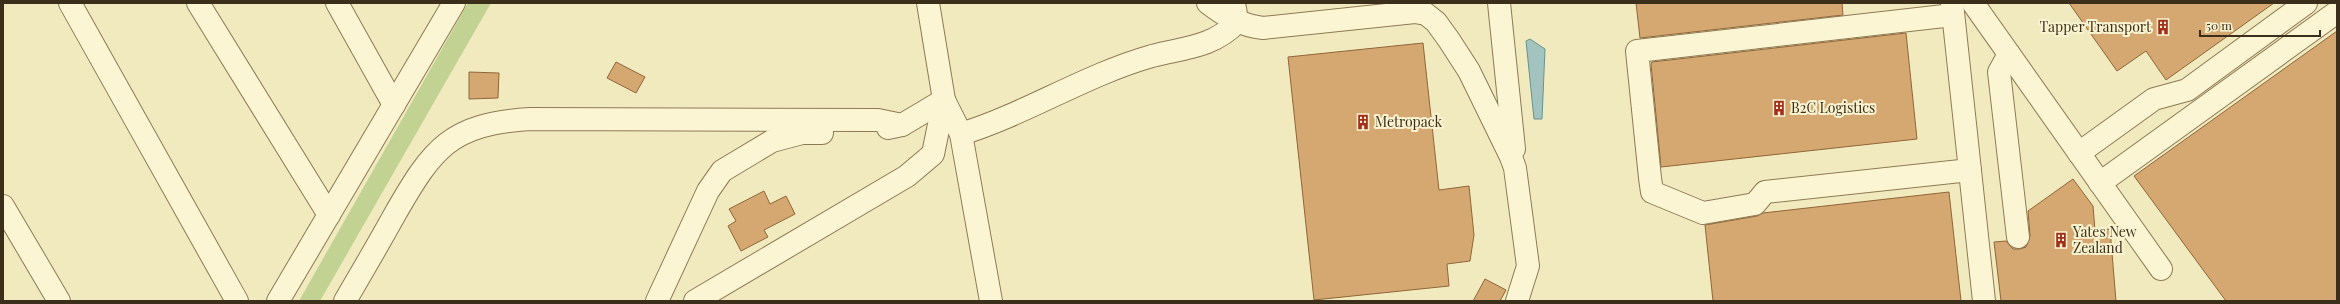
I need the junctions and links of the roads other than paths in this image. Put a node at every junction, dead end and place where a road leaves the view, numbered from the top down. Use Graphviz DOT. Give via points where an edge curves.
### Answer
graph roads {
  1 [pos="70,3"];
  2 [pos="198,3"];
  3 [pos="336,3"];
  4 [pos="454,3"];
  5 [pos="928,3"];
  6 [pos="1208,3"];
  7 [pos="1499,3"];
  8 [pos="1973,3"];
  9 [pos="2306,3"];
  10 [pos="1952,9"];
  11 [pos="1235,12"];
  12 [pos="2337,12"];
  13 [pos="2009,54"];
  14 [pos="944,100"];
  15 [pos="394,105"];
  16 [pos="902,125"];
  17 [pos="960,134"];
  18 [pos="2079,153"];
  19 [pos="1970,170"];
  20 [pos="1516,174"];
  21 [pos="2100,183"];
  22 [pos="3,206"];
  23 [pos="329,215"];
  24 [pos="2018,237"];
  25 [pos="2161,269"];
  26 [pos="59,301"];
  27 [pos="237,301"];
  28 [pos="278,301"];
  29 [pos="346,301"];
  30 [pos="657,301"];
  31 [pos="695,301"];
  32 [pos="991,301"];
  33 [pos="1517,301"];
  34 [pos="1984,301"];
  1 -- 27 [label="lane"];
  2 -- 23 [label="lane"];
  3 -- 15 [label="lane"];
  4 -- 15 [label="lane"];
  5 -- 14 [label="lane"];
  6 -- 11 [label="lane"];
  7 -- 20 [label="lane"];
  8 -- 13 [label="lane"];
  9 -- 18 [label="lane" via="2187,90 2154,99"];
  10 -- 19 [label="lane"];
  10 -- 19 [label="lane" via="1637,51 1650,178 1652,192 1704,213 1755,204 1765,192"];
  11 -- 17 [label="lane" via="1224,34 1210,42 1112,69 994,122"];
  11 -- 20 [label="lane" via="1252,27 1263,28 1415,12 1426,14 1436,22 1469,71 1505,142"];
  12 -- 21 [label="lane"];
  13 -- 18 [label="lane"];
  13 -- 24 [label="lane" via="1999,72"];
  14 -- 16 [label="lane"];
  14 -- 17 [label="lane"];
  14 -- 31 [label="lane" via="933,154 907,176"];
  15 -- 23 [label="lane"];
  16 -- 29 [label="lane" via="878,120 546,119 484,125 456,137 430,157"];
  16 -- 30 [label="lane" via="844,133 802,133 772,141 722,171 708,191"];
  17 -- 32 [label="lane"];
  18 -- 21 [label="lane"];
  19 -- 34 [label="lane"];
  20 -- 33 [label="lane" via="1528,266"];
  21 -- 25 [label="lane"];
  22 -- 26 [label="lane"];
  23 -- 28 [label="lane"];
}
